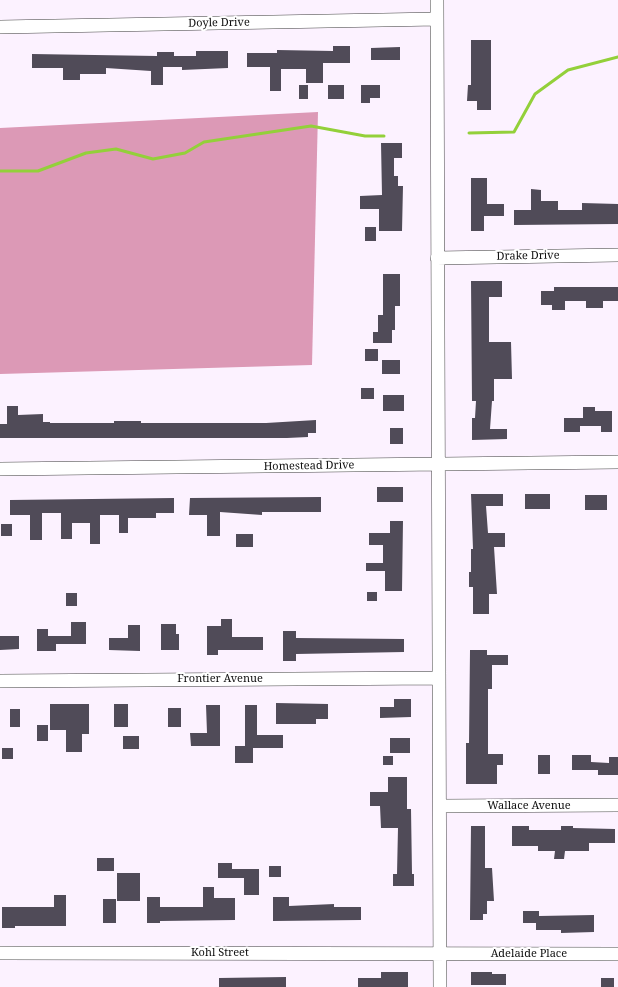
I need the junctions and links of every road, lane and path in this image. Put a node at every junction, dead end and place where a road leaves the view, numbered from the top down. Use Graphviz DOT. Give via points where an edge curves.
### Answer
graph roads {
  1 [pos="437,0"];
  2 [pos="437,19"];
  3 [pos="0,27"];
  4 [pos="618,255"];
  5 [pos="437,258"];
  6 [pos="618,462"];
  7 [pos="438,464"];
  8 [pos="0,470"];
  9 [pos="439,678"];
  10 [pos="0,681"];
  11 [pos="618,805"];
  12 [pos="440,806"];
  13 [pos="0,952"];
  14 [pos="440,953"];
  15 [pos="618,954"];
  16 [pos="440,987"];
  1 -- 2 [label="street"];
  2 -- 3 [label="street, Doyle Drive"];
  2 -- 5 [label="street"];
  4 -- 5 [label="street, Drake Drive"];
  5 -- 7 [label="street"];
  6 -- 7 [label="street, Homestead Drive"];
  7 -- 8 [label="street, Homestead Drive"];
  7 -- 9 [label="street"];
  9 -- 10 [label="street, Frontier Avenue"];
  9 -- 12 [label="street"];
  11 -- 12 [label="street, Wallace Avenue"];
  12 -- 14 [label="street"];
  13 -- 14 [label="street, Kohl Street"];
  14 -- 15 [label="street, Adelaide Place"];
  14 -- 16 [label="street"];
}
